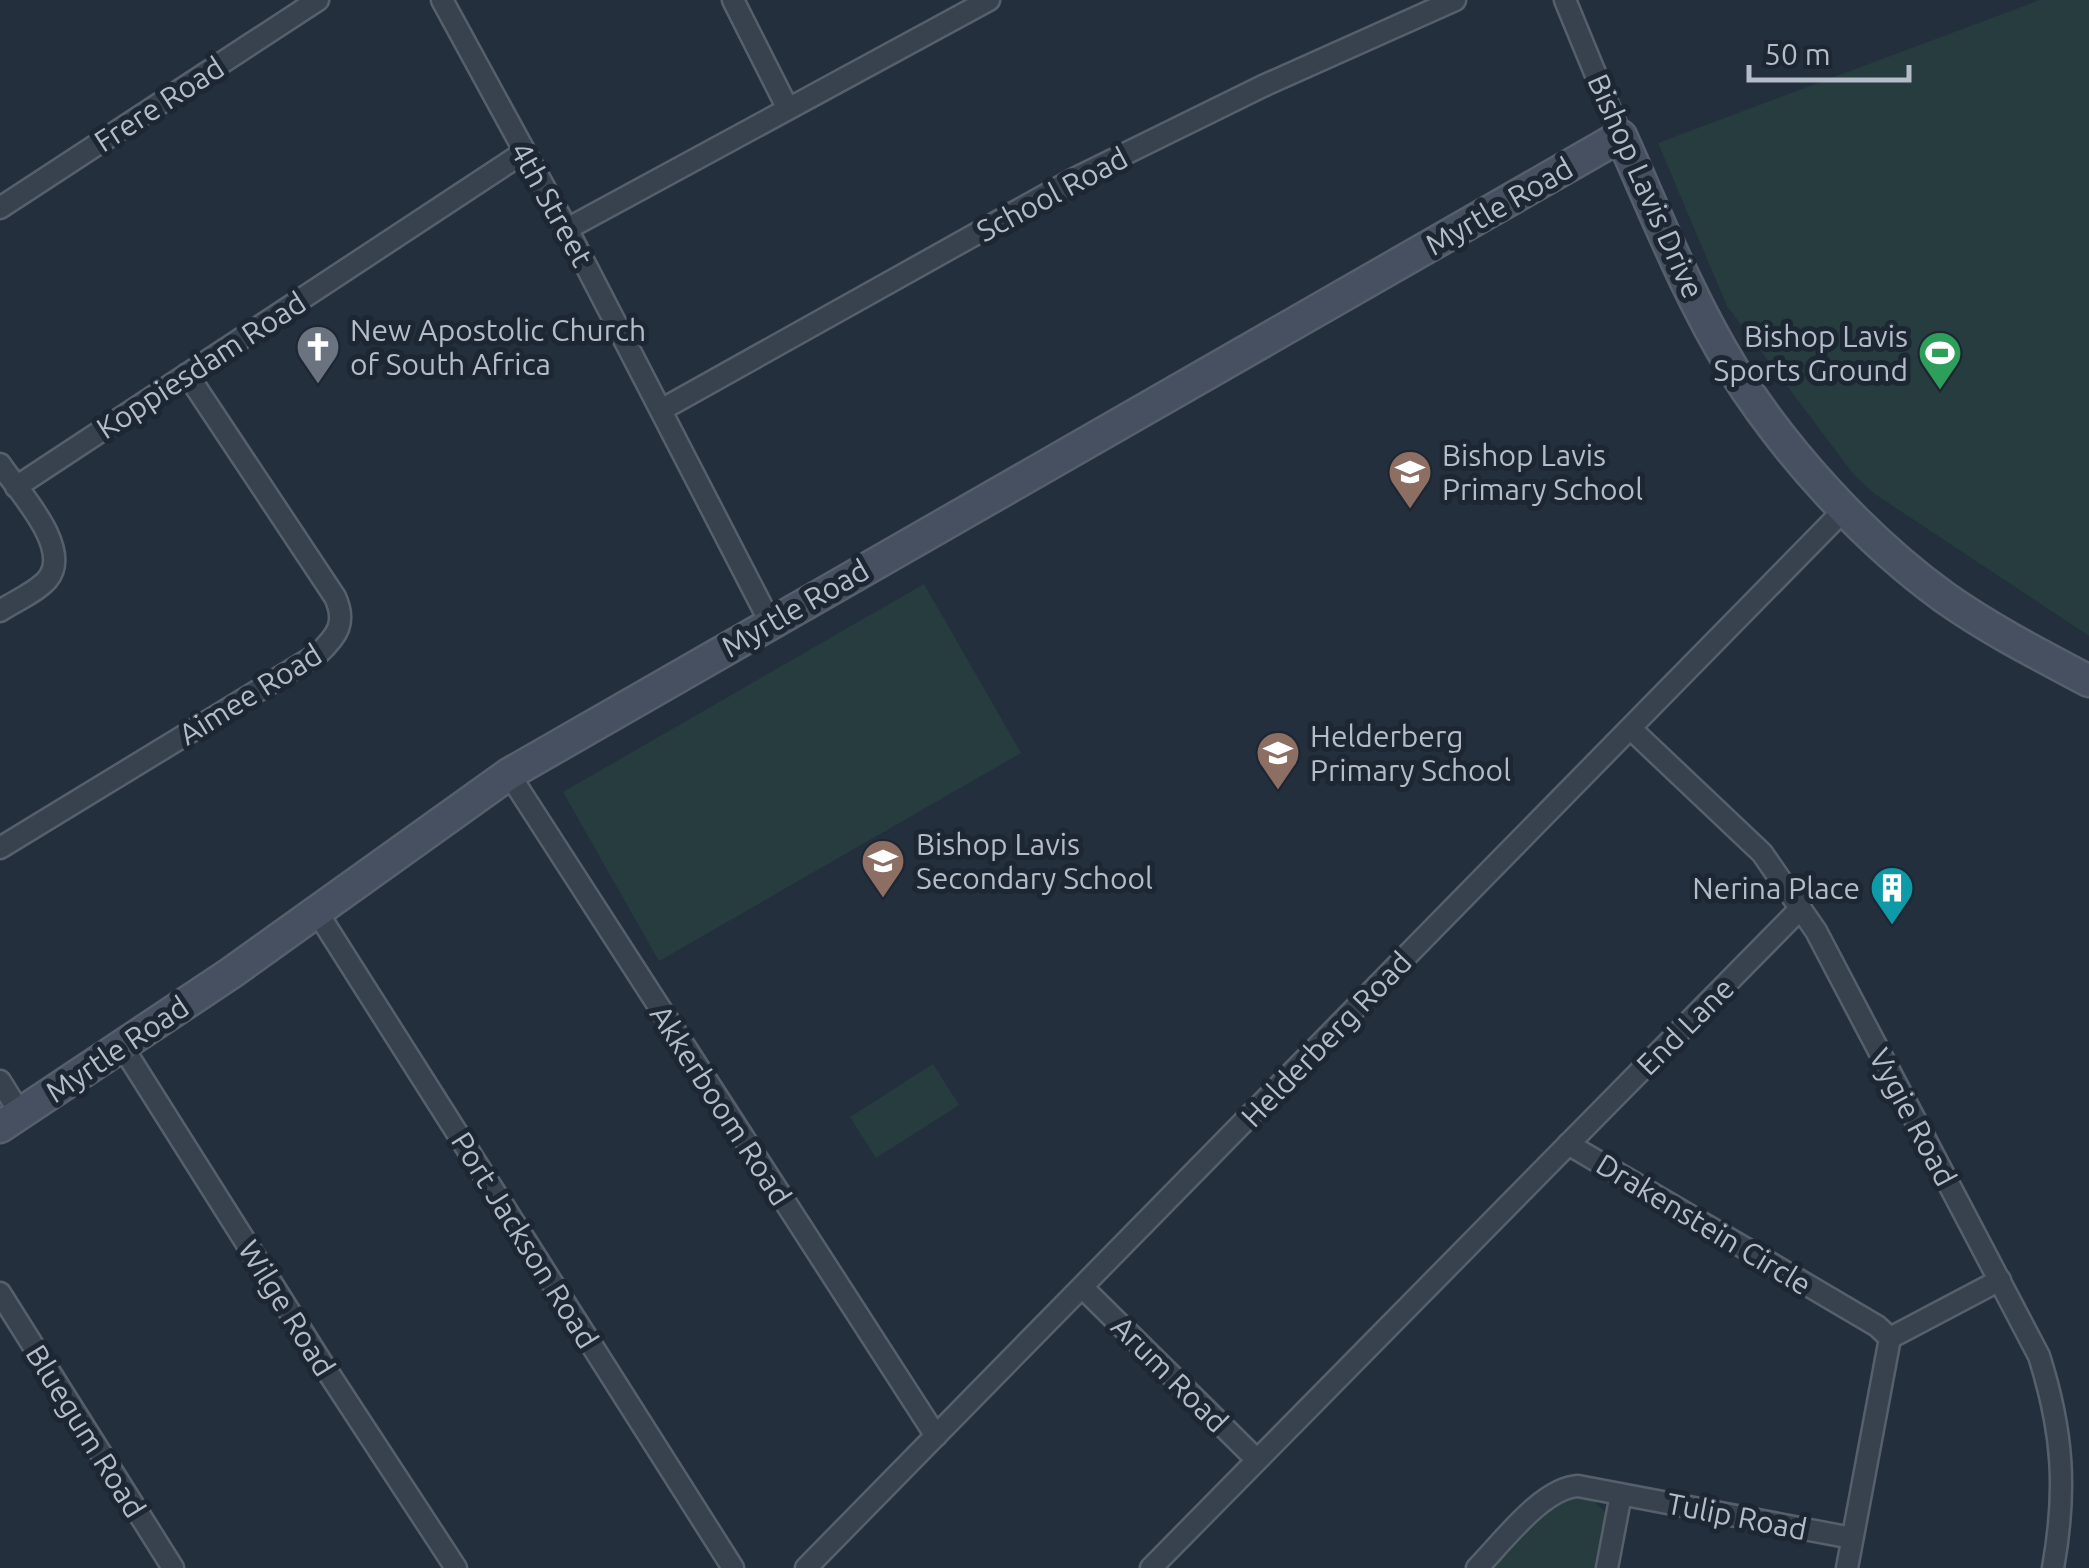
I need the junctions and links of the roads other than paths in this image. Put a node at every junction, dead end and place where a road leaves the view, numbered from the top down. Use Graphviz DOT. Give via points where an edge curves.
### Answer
graph roads {
  1 [pos="318,0"];
  2 [pos="442,0"];
  3 [pos="733,0"];
  4 [pos="989,0"];
  5 [pos="1454,0"];
  6 [pos="1565,0"];
  7 [pos="788,109"];
  8 [pos="1621,136"];
  9 [pos="524,153"];
  10 [pos="0,208"];
  11 [pos="567,229"];
  12 [pos="187,374"];
  13 [pos="661,410"];
  14 [pos="0,464"];
  15 [pos="16,487"];
  16 [pos="1845,509"];
  17 [pos="0,610"];
  18 [pos="770,622"];
  19 [pos="2089,681"];
  20 [pos="1630,728"];
  21 [pos="508,774"];
  22 [pos="0,848"];
  23 [pos="1802,908"];
  24 [pos="316,912"];
  25 [pos="122,1046"];
  26 [pos="0,1081"];
  27 [pos="10,1120"];
  28 [pos="1568,1144"];
  29 [pos="2000,1280"];
  30 [pos="1082,1287"];
  31 [pos="0,1293"];
  32 [pos="1890,1338"];
  33 [pos="936,1436"];
  34 [pos="1257,1460"];
  35 [pos="1621,1494"];
  36 [pos="1852,1538"];
  37 [pos="173,1568"];
  38 [pos="456,1568"];
  39 [pos="733,1568"];
  40 [pos="806,1568"];
  41 [pos="1151,1568"];
  42 [pos="1477,1568"];
  43 [pos="1607,1568"];
  44 [pos="1847,1568"];
  45 [pos="2052,1568"];
  1 -- 10 [label="street, Frere Road"];
  2 -- 9 [label="street, 4th Street"];
  3 -- 7 [label="street"];
  4 -- 7 [label="street"];
  5 -- 13 [label="street, School Road" via="1076,178"];
  6 -- 8 [label="street, Bishop Lavis Drive"];
  7 -- 11 [label="street"];
  8 -- 16 [label="street, Bishop Lavis Drive" via="1732,368"];
  8 -- 18 [label="street, Myrtle Road"];
  9 -- 11 [label="street, 4th Street"];
  9 -- 12 [label="street, Koppiesdam Road"];
  11 -- 13 [label="street, 4th Street"];
  12 -- 15 [label="street, Koppiesdam Road"];
  12 -- 22 [label="street, Aimee Road" via="335,598 342,623 318,654"];
  13 -- 18 [label="street, 4th Street"];
  14 -- 15 [label="street"];
  15 -- 17 [label="street" via="50,537 56,560 41,585"];
  16 -- 19 [label="street, Bishop Lavis Drive" via="1945,597"];
  16 -- 20 [label="street, Helderberg Road"];
  18 -- 21 [label="street, Myrtle Road"];
  20 -- 23 [label="street, Vygie Road" via="1762,853"];
  20 -- 30 [label="street, Helderberg Road"];
  21 -- 24 [label="street, Myrtle Road"];
  21 -- 33 [label="street, Akkerboom Road"];
  23 -- 28 [label="street, End Lane"];
  23 -- 29 [label="street, Vygie Road"];
  24 -- 25 [label="street, Myrtle Road"];
  24 -- 39 [label="street, Port Jackson Road"];
  25 -- 27 [label="street, Myrtle Road"];
  25 -- 38 [label="street, Wilge Road"];
  26 -- 27 [label="street"];
  28 -- 32 [label="street, Drakenstein Circle"];
  28 -- 34 [label="street, Drakenstein Circle"];
  29 -- 32 [label="street"];
  29 -- 45 [label="street, Vygie Road" via="2039,1356 2060,1432 2061,1522"];
  30 -- 33 [label="street, Helderberg Road"];
  30 -- 34 [label="street, Arum Road"];
  31 -- 37 [label="street, Bluegum Road"];
  32 -- 36 [label="street"];
  33 -- 40 [label="street, Helderberg Road"];
  34 -- 41 [label="street, Drakenstein Circle"];
  35 -- 36 [label="street, Tulip Road"];
  35 -- 42 [label="street, Tulip Road" via="1564,1487"];
  35 -- 43 [label="street"];
  36 -- 44 [label="street"];
}
